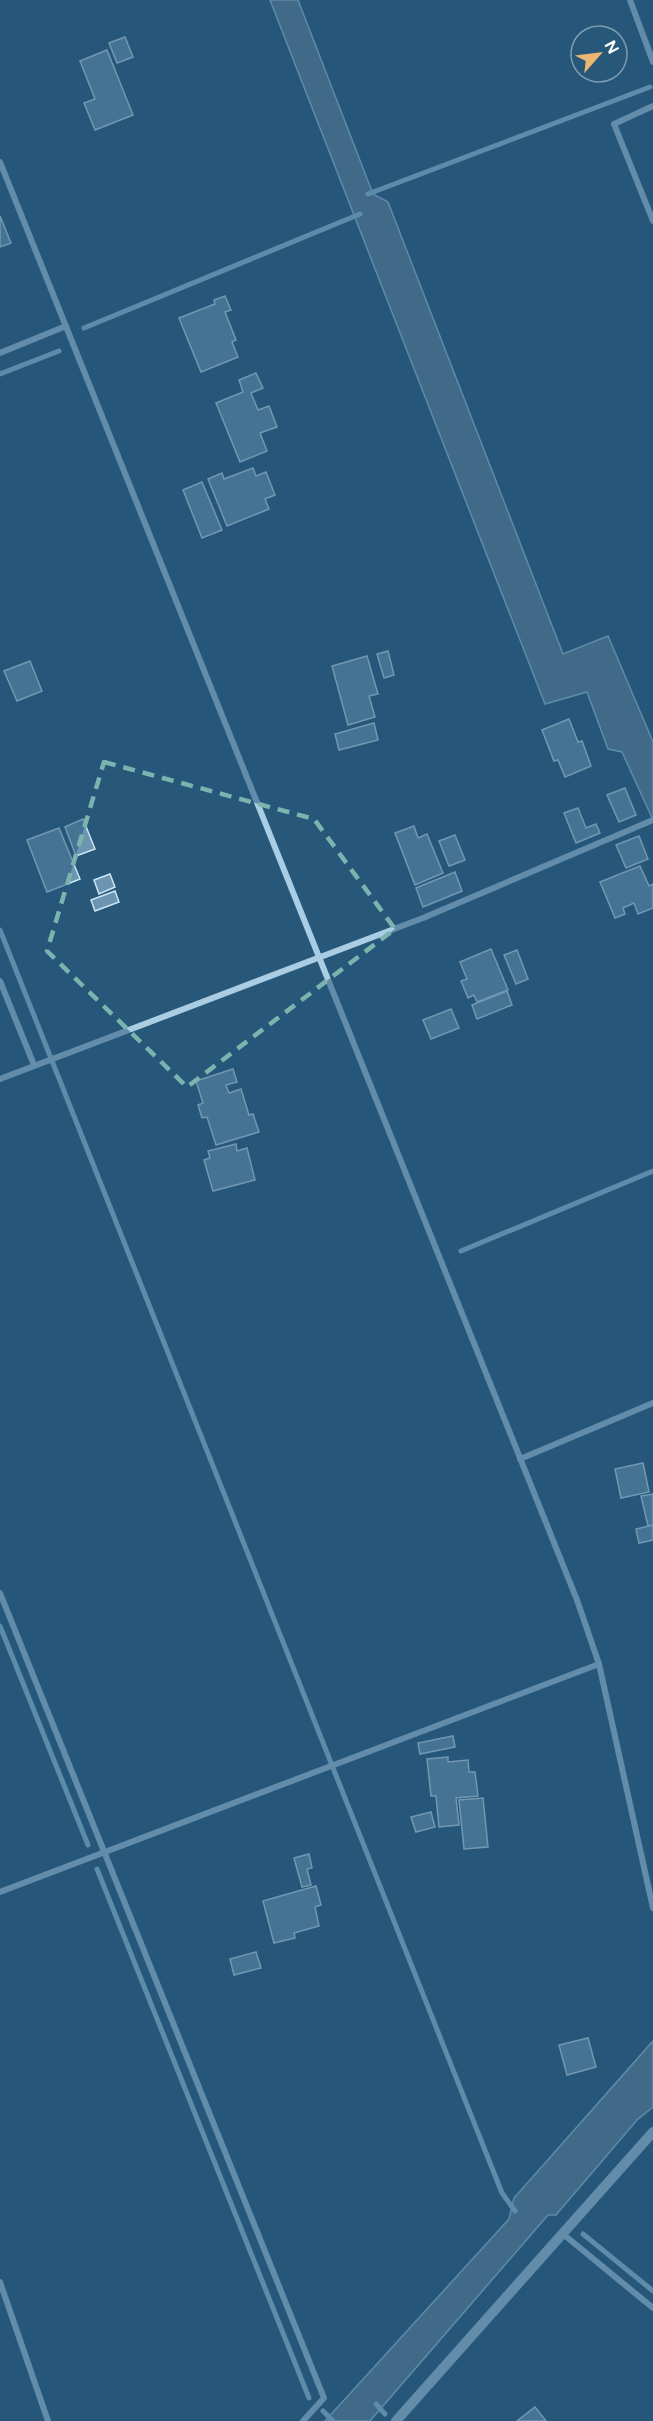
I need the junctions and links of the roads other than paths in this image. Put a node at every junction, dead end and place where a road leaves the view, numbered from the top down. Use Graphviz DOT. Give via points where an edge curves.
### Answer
graph roads {
  1 [pos="630,0"];
  2 [pos="653,62"];
  3 [pos="653,106"];
  4 [pos="0,162"];
  5 [pos="653,221"];
  6 [pos="66,326"];
  7 [pos="0,353"];
  8 [pos="652,821"];
  9 [pos="320,958"];
  10 [pos="0,981"];
  11 [pos="34,1065"];
  12 [pos="0,1079"];
  13 [pos="653,1403"];
  14 [pos="520,1459"];
  15 [pos="0,1593"];
  16 [pos="599,1664"];
  17 [pos="105,1852"];
  18 [pos="0,1892"];
  19 [pos="653,1908"];
  20 [pos="653,2132"];
  21 [pos="563,2234"];
  22 [pos="0,2282"];
  23 [pos="653,2308"];
  24 [pos="48,2421"];
  25 [pos="303,2421"];
  26 [pos="396,2421"];
  1 -- 2 [label="street"];
  3 -- 5 [label="street" via="614,124"];
  4 -- 6 [label="street"];
  6 -- 7 [label="street"];
  6 -- 9 [label="street"];
  8 -- 9 [label="street"];
  9 -- 11 [label="street"];
  9 -- 14 [label="street"];
  10 -- 11 [label="street"];
  11 -- 12 [label="street"];
  13 -- 14 [label="street"];
  14 -- 16 [label="street"];
  15 -- 17 [label="street"];
  16 -- 17 [label="street"];
  16 -- 19 [label="street"];
  17 -- 18 [label="street"];
  17 -- 25 [label="street" via="324,2398"];
  20 -- 21 [label="street"];
  21 -- 23 [label="street"];
  21 -- 26 [label="street"];
  22 -- 24 [label="street"];
}
